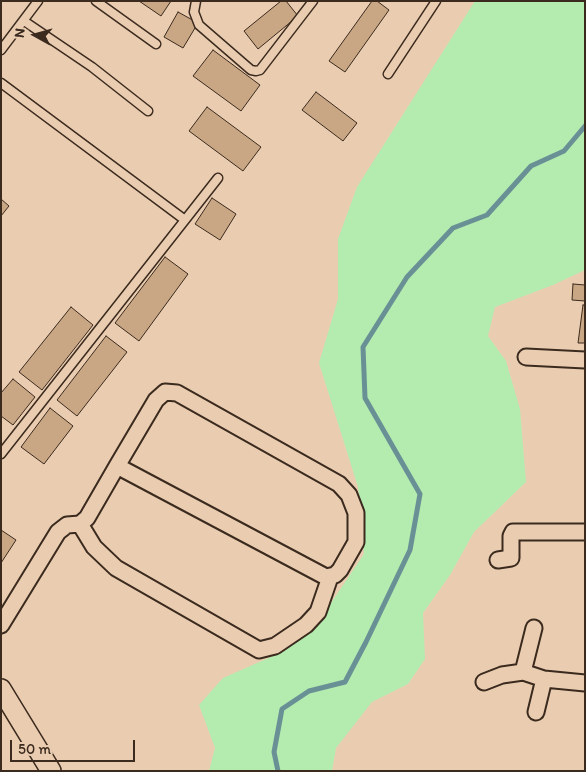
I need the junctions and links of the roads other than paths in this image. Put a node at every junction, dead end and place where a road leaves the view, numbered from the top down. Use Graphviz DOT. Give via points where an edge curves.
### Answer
graph roads {
  1 [pos="38,1"];
  2 [pos="96,1"];
  3 [pos="196,1"];
  4 [pos="313,1"];
  5 [pos="436,1"];
  6 [pos="24,20"];
  7 [pos="156,44"];
  8 [pos="1,50"];
  9 [pos="388,74"];
  10 [pos="1,83"];
  11 [pos="148,111"];
  12 [pos="218,178"];
  13 [pos="185,220"];
  14 [pos="526,357"];
  15 [pos="585,360"];
  16 [pos="1,454"];
  17 [pos="117,466"];
  18 [pos="80,524"];
  19 [pos="585,532"];
  20 [pos="498,560"];
  21 [pos="330,577"];
  22 [pos="1,625"];
  23 [pos="534,628"];
  24 [pos="523,672"];
  25 [pos="544,679"];
  26 [pos="484,682"];
  27 [pos="585,684"];
  28 [pos="1,688"];
  29 [pos="536,712"];
  30 [pos="51,771"];
  1 -- 6 [label="lane"];
  2 -- 7 [label="lane"];
  3 -- 4 [label="lane" via="194,12 199,25 256,71"];
  5 -- 9 [label="lane"];
  6 -- 8 [label="lane"];
  6 -- 11 [label="lane"];
  10 -- 13 [label="lane"];
  12 -- 13 [label="lane"];
  13 -- 16 [label="lane"];
  14 -- 15 [label="street"];
  17 -- 18 [label="street" via="87,518"];
  17 -- 21 [label="street"];
  17 -- 21 [label="street" via="156,400 165,392 177,394 339,484 349,495 356,513 356,542 340,570"];
  18 -- 21 [label="street" via="94,547 116,568 259,650 275,646 306,625 318,612"];
  18 -- 22 [label="street" via="67,526 58,532"];
  19 -- 20 [label="street" via="513,532 511,558"];
  23 -- 24 [label="street"];
  24 -- 25 [label="street"];
  24 -- 26 [label="street"];
  25 -- 27 [label="street"];
  25 -- 29 [label="street"];
  28 -- 30 [label="street"];
}
